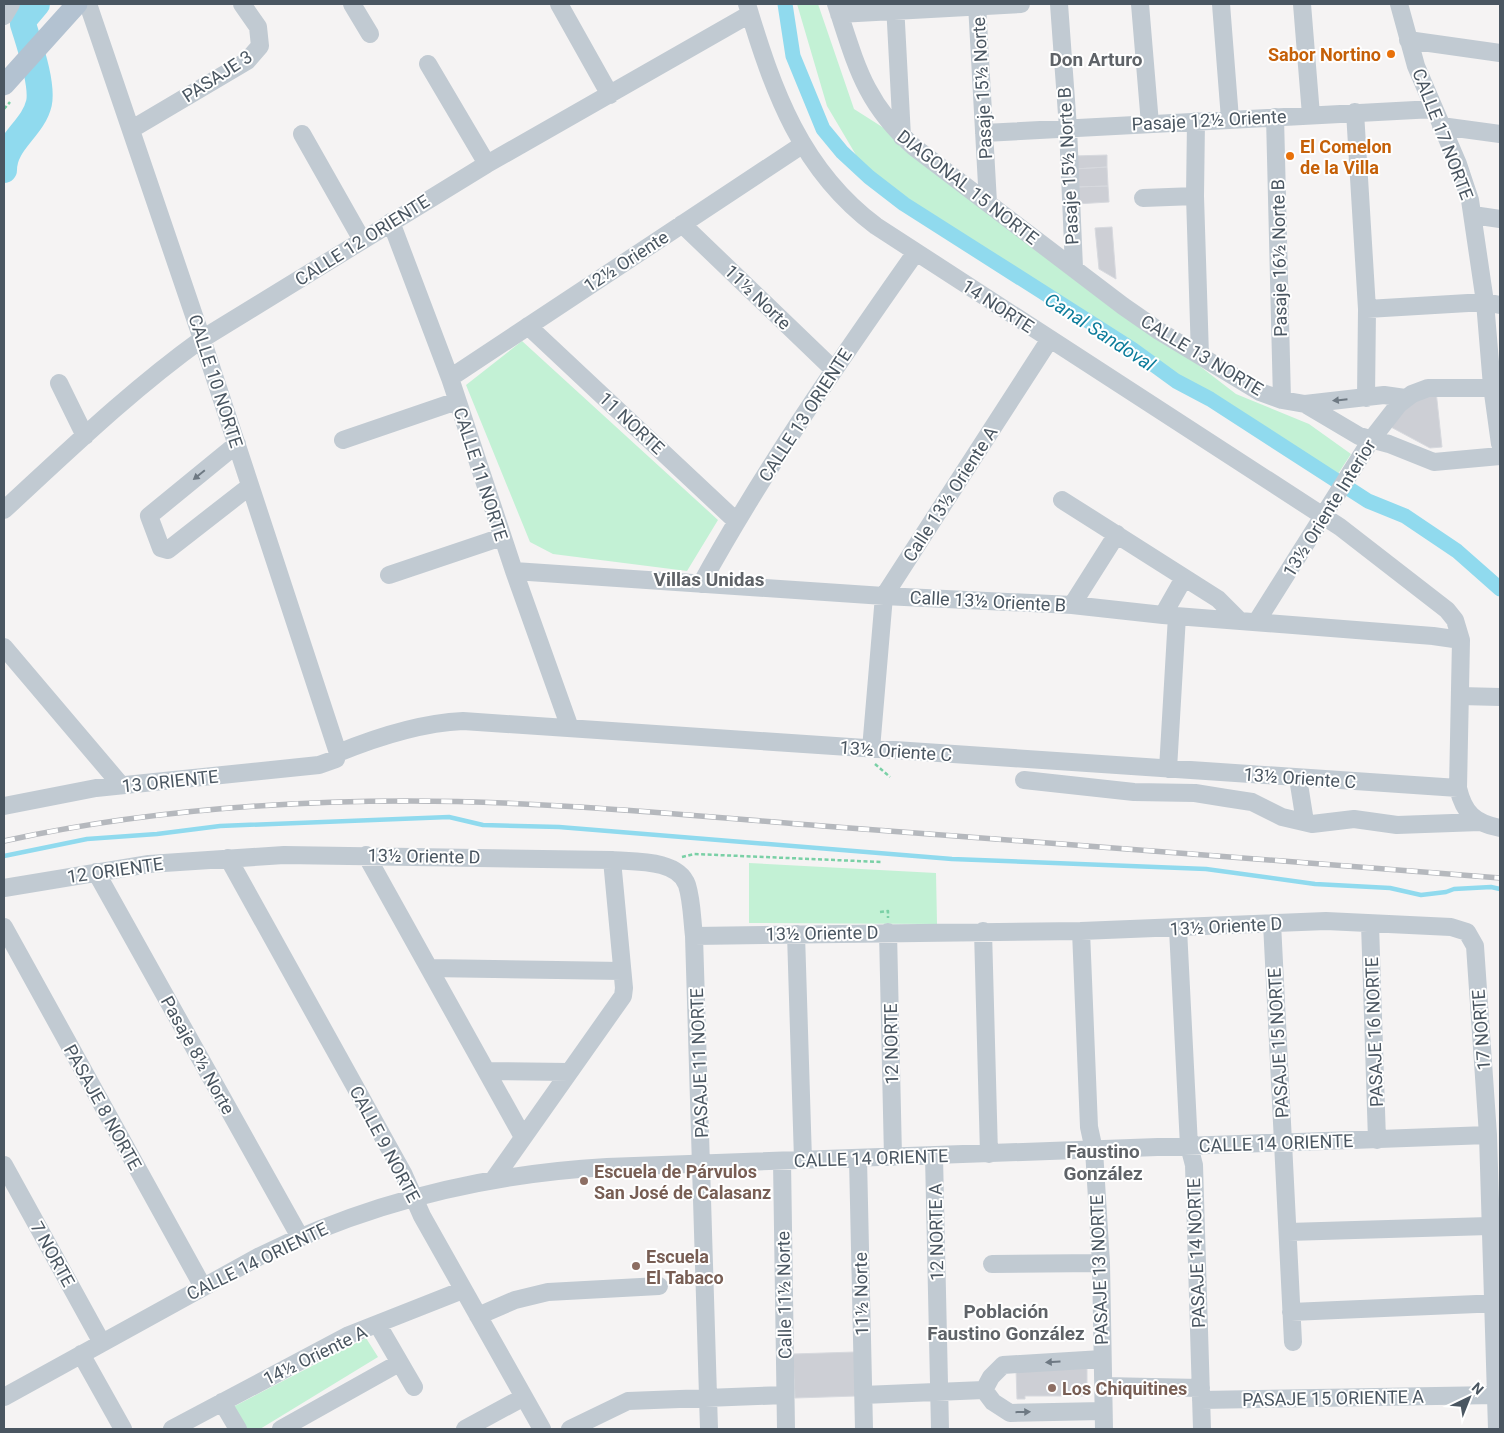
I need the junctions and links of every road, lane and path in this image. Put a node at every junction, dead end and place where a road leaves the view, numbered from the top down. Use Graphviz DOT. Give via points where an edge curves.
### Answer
graph roads {
  1 [pos="11,4"];
  2 [pos="88,4"];
  3 [pos="242,4"];
  4 [pos="352,4"];
  5 [pos="559,4"];
  6 [pos="1021,4"];
  7 [pos="1058,4"];
  8 [pos="1140,4"];
  9 [pos="1221,4"];
  10 [pos="1302,4"];
  11 [pos="1399,4"];
  12 [pos="977,5"];
  13 [pos="895,7"];
  14 [pos="749,9"];
  15 [pos="837,9"];
  16 [pos="72,10"];
  17 [pos="4,16"];
  18 [pos="370,34"];
  19 [pos="1408,40"];
  20 [pos="1500,53"];
  21 [pos="428,64"];
  22 [pos="4,85"];
  23 [pos="610,95"];
  24 [pos="1434,108"];
  25 [pos="1355,112"];
  26 [pos="1311,115"];
  27 [pos="1275,117"];
  28 [pos="1230,119"];
  29 [pos="1196,121"];
  30 [pos="1150,124"];
  31 [pos="1441,126"];
  32 [pos="1068,128"];
  33 [pos="132,129"];
  34 [pos="984,133"];
  35 [pos="302,134"];
  36 [pos="1500,134"];
  37 [pos="902,137"];
  38 [pos="802,145"];
  39 [pos="487,164"];
  40 [pos="1195,196"];
  41 [pos="1143,198"];
  42 [pos="988,203"];
  43 [pos="1473,215"];
  44 [pos="1500,219"];
  45 [pos="391,222"];
  46 [pos="682,224"];
  47 [pos="362,240"];
  48 [pos="916,252"];
  49 [pos="1074,268"];
  50 [pos="1493,304"];
  51 [pos="1367,309"];
  52 [pos="528,326"];
  53 [pos="202,339"];
  54 [pos="1050,339"];
  55 [pos="1200,356"];
  56 [pos="834,370"];
  57 [pos="450,378"];
  58 [pos="59,383"];
  59 [pos="1496,387"];
  60 [pos="1366,398"];
  61 [pos="1405,398"];
  62 [pos="1282,400"];
  63 [pos="457,402"];
  64 [pos="1306,404"];
  65 [pos="85,436"];
  66 [pos="343,440"];
  67 [pos="1371,440"];
  68 [pos="237,444"];
  69 [pos="1500,444"];
  70 [pos="1500,456"];
  71 [pos="250,486"];
  72 [pos="1062,500"];
  73 [pos="4,510"];
  74 [pos="1323,517"];
  75 [pos="736,521"];
  76 [pos="1117,534"];
  77 [pos="502,537"];
  78 [pos="514,571"];
  79 [pos="389,575"];
  80 [pos="1184,578"];
  81 [pos="701,584"];
  82 [pos="884,596"];
  83 [pos="1072,605"];
  84 [pos="1170,615"];
  85 [pos="1239,620"];
  86 [pos="1257,621"];
  87 [pos="1461,640"];
  88 [pos="4,647"];
  89 [pos="1460,696"];
  90 [pos="1500,697"];
  91 [pos="570,728"];
  92 [pos="871,749"];
  93 [pos="337,756"];
  94 [pos="1168,770"];
  95 [pos="1298,778"];
  96 [pos="1024,780"];
  97 [pos="122,785"];
  98 [pos="1458,788"];
  99 [pos="4,806"];
  100 [pos="1305,822"];
  101 [pos="1480,822"];
  102 [pos="1500,828"];
  103 [pos="366,855"];
  104 [pos="228,858"];
  105 [pos="612,860"];
  106 [pos="881,862"];
  107 [pos="665,866"];
  108 [pos="96,872"];
  109 [pos="4,888"];
  110 [pos="1272,924"];
  111 [pos="1370,924"];
  112 [pos="4,926"];
  113 [pos="1178,928"];
  114 [pos="983,931"];
  115 [pos="1081,931"];
  116 [pos="888,932"];
  117 [pos="1467,932"];
  118 [pos="796,934"];
  119 [pos="694,936"];
  120 [pos="429,968"];
  121 [pos="622,971"];
  122 [pos="486,1071"];
  123 [pos="569,1072"];
  124 [pos="1492,1124"];
  125 [pos="523,1137"];
  126 [pos="1377,1140"];
  127 [pos="1284,1143"];
  128 [pos="1189,1146"];
  129 [pos="1094,1150"];
  130 [pos="989,1154"];
  131 [pos="934,1156"];
  132 [pos="893,1157"];
  133 [pos="858,1158"];
  134 [pos="802,1160"];
  135 [pos="782,1161"];
  136 [pos="702,1164"];
  137 [pos="4,1165"];
  138 [pos="494,1179"];
  139 [pos="414,1197"];
  140 [pos="1493,1216"];
  141 [pos="1288,1232"];
  142 [pos="300,1237"];
  143 [pos="1101,1263"];
  144 [pos="992,1264"];
  145 [pos="659,1286"];
  146 [pos="203,1287"];
  147 [pos="463,1290"];
  148 [pos="1496,1303"];
  149 [pos="1291,1312"];
  150 [pos="478,1316"];
  151 [pos="378,1325"];
  152 [pos="1293,1342"];
  153 [pos="102,1343"];
  154 [pos="81,1354"];
  155 [pos="1102,1359"];
  156 [pos="399,1363"];
  157 [pos="1498,1363"];
  158 [pos="1103,1386"];
  159 [pos="414,1387"];
  160 [pos="984,1390"];
  161 [pos="940,1393"];
  162 [pos="1201,1394"];
  163 [pos="785,1395"];
  164 [pos="863,1395"];
  165 [pos="1496,1395"];
  166 [pos="4,1397"];
  167 [pos="524,1397"];
  168 [pos="708,1398"];
  169 [pos="222,1402"];
  170 [pos="1104,1411"];
  171 [pos="123,1429"];
  172 [pos="172,1429"];
  173 [pos="238,1429"];
  174 [pos="281,1429"];
  175 [pos="464,1429"];
  176 [pos="542,1429"];
  177 [pos="570,1429"];
  178 [pos="709,1429"];
  179 [pos="786,1429"];
  180 [pos="864,1429"];
  181 [pos="940,1429"];
  182 [pos="1104,1429"];
  183 [pos="1202,1429"];
  184 [pos="1497,1429"];
  1 -- 17 [label="street"];
  2 -- 33 [label="street, CALLE 10 NORTE"];
  3 -- 33 [label="street, PASAJE 3" via="258,27 260,46 254,54"];
  4 -- 18 [label="street"];
  5 -- 23 [label="street"];
  6 -- 12 [label="street"];
  7 -- 32 [label="street, Pasaje 15½ Norte B"];
  8 -- 30 [label="street"];
  9 -- 28 [label="street"];
  10 -- 26 [label="street"];
  11 -- 19 [label="street, CALLE 17 NORTE"];
  12 -- 13 [label="street"];
  12 -- 34 [label="street, Pasaje 15½ Norte"];
  13 -- 15 [label="street"];
  13 -- 37 [label="street"];
  14 -- 23 [label="street, CALLE 12 ORIENTE"];
  14 -- 38 [label="street, 14 NORTE"];
  15 -- 37 [label="street, DIAGONAL 15 NORTE" via="867,90"];
  16 -- 22 [label="main road"];
  19 -- 20 [label="street"];
  19 -- 24 [label="street, CALLE 17 NORTE"];
  21 -- 39 [label="street"];
  23 -- 39 [label="street, CALLE 12 ORIENTE"];
  24 -- 25 [label="street, Pasaje 12½ Oriente"];
  24 -- 31 [label="street, CALLE 17 NORTE"];
  25 -- 26 [label="street, Pasaje 12½ Oriente"];
  25 -- 51 [label="street"];
  26 -- 27 [label="street, Pasaje 12½ Oriente"];
  27 -- 28 [label="street, Pasaje 12½ Oriente"];
  27 -- 62 [label="street, Pasaje 16½ Norte B"];
  28 -- 29 [label="street, Pasaje 12½ Oriente"];
  29 -- 30 [label="street, Pasaje 12½ Oriente"];
  29 -- 40 [label="street"];
  30 -- 32 [label="street, Pasaje 12½ Oriente"];
  31 -- 36 [label="street"];
  31 -- 43 [label="street, CALLE 17 NORTE" via="1464,182"];
  32 -- 34 [label="street, Pasaje 12½ Oriente"];
  32 -- 49 [label="street, Pasaje 15½ Norte B"];
  33 -- 53 [label="street, CALLE 10 NORTE"];
  34 -- 42 [label="street, Pasaje 15½ Norte"];
  35 -- 47 [label="street"];
  37 -- 42 [label="street, DIAGONAL 15 NORTE"];
  38 -- 46 [label="street, 12½ Oriente"];
  38 -- 48 [label="street, 14 NORTE" via="826,179 851,206"];
  39 -- 45 [label="street, CALLE 12 ORIENTE"];
  40 -- 41 [label="street"];
  40 -- 55 [label="street"];
  42 -- 49 [label="street, DIAGONAL 15 NORTE"];
  43 -- 44 [label="street"];
  43 -- 50 [label="street, CALLE 17 NORTE"];
  45 -- 47 [label="street, CALLE 12 ORIENTE"];
  45 -- 57 [label="street, CALLE 11 NORTE"];
  46 -- 52 [label="street, 12½ Oriente"];
  46 -- 56 [label="street, 11½ Norte"];
  47 -- 53 [label="street, CALLE 12 ORIENTE"];
  48 -- 54 [label="street, 14 NORTE"];
  48 -- 56 [label="street, CALLE 13 ORIENTE"];
  49 -- 55 [label="street, CALLE 13 NORTE" via="1152,326"];
  50 -- 51 [label="street"];
  50 -- 59 [label="street, CALLE 17 NORTE"];
  51 -- 60 [label="street"];
  52 -- 57 [label="street, 12½ Oriente"];
  52 -- 75 [label="street, 11 NORTE"];
  53 -- 65 [label="street, CALLE 12 ORIENTE" via="169,363"];
  53 -- 68 [label="street, CALLE 10 NORTE"];
  54 -- 74 [label="street, 14 NORTE"];
  54 -- 82 [label="street, Calle 13½ Oriente A"];
  55 -- 62 [label="street, CALLE 13 NORTE" via="1260,392"];
  56 -- 75 [label="street, CALLE 13 ORIENTE"];
  57 -- 63 [label="street, CALLE 11 NORTE"];
  58 -- 65 [label="street"];
  59 -- 61 [label="street, CALLE 13 NORTE" via="1436,387 1420,390"];
  59 -- 69 [label="street, CALLE 17 NORTE"];
  60 -- 61 [label="street, CALLE 13 NORTE" via="1393,395"];
  60 -- 64 [label="street, CALLE 13 NORTE, one-way"];
  61 -- 67 [label="street, 13½ Oriente Interior"];
  62 -- 64 [label="street, CALLE 13 NORTE"];
  63 -- 66 [label="street"];
  63 -- 77 [label="street, CALLE 11 NORTE"];
  64 -- 67 [label="street"];
  65 -- 73 [label="street, CALLE 12 ORIENTE"];
  67 -- 70 [label="street" via="1434,462"];
  67 -- 74 [label="street, 13½ Oriente Interior"];
  68 -- 71 [label="street, CALLE 10 NORTE"];
  68 -- 71 [label="street, one-way" via="149,516 161,548 168,550"];
  71 -- 93 [label="street, CALLE 10 NORTE"];
  72 -- 76 [label="street"];
  74 -- 86 [label="street, 13½ Oriente Interior"];
  74 -- 87 [label="street, 14 NORTE" via="1447,610 1455,620"];
  75 -- 81 [label="street, CALLE 13 ORIENTE"];
  76 -- 80 [label="street"];
  76 -- 83 [label="street"];
  77 -- 78 [label="street, CALLE 11 NORTE"];
  77 -- 79 [label="street"];
  78 -- 81 [label="street, Calle 13½ Oriente B"];
  78 -- 91 [label="street, CALLE 11 NORTE"];
  80 -- 84 [label="street"];
  80 -- 85 [label="street" via="1218,599"];
  81 -- 82 [label="street, Calle 13½ Oriente B"];
  82 -- 83 [label="street, Calle 13½ Oriente B"];
  82 -- 92 [label="street, Calle 13½ Oriente A"];
  83 -- 84 [label="street, Calle 13½ Oriente B"];
  84 -- 85 [label="street, Calle 13½ Oriente B"];
  84 -- 94 [label="street"];
  85 -- 86 [label="street, Calle 13½ Oriente B"];
  86 -- 87 [label="street, Calle 13½ Oriente B"];
  87 -- 89 [label="street"];
  88 -- 97 [label="street"];
  89 -- 90 [label="street"];
  89 -- 98 [label="street"];
  91 -- 92 [label="street, 13½ Oriente C"];
  91 -- 93 [label="street, 13½ Oriente C" via="448,722 369,740"];
  92 -- 94 [label="street, 13½ Oriente C"];
  93 -- 97 [label="street, 13 ORIENTE" via="319,765"];
  94 -- 95 [label="street, 13½ Oriente C"];
  95 -- 98 [label="street, 13½ Oriente C"];
  95 -- 100 [label="street"];
  96 -- 100 [label="street" via="1134,792 1195,793 1252,802 1282,817"];
  97 -- 99 [label="street, 13 ORIENTE"];
  98 -- 101 [label="street" via="1463,807"];
  100 -- 101 [label="street" via="1322,824 1354,819 1397,825"];
  101 -- 102 [label="street"];
  103 -- 104 [label="street, 13½ Oriente D" via="284,854"];
  103 -- 105 [label="street, 13½ Oriente D"];
  103 -- 120 [label="street"];
  104 -- 108 [label="street, 12 ORIENTE"];
  104 -- 139 [label="street, CALLE 9 NORTE" via="404,1173"];
  105 -- 107 [label="street, 13½ Oriente D"];
  105 -- 121 [label="street"];
  106 -- 107 [label="path" via="694,854"];
  107 -- 119 [label="street" via="676,872 686,884"];
  108 -- 109 [label="street, 12 ORIENTE"];
  108 -- 142 [label="street, Pasaje 8½ Norte"];
  110 -- 111 [label="street, 13½ Oriente D" via="1326,921"];
  110 -- 113 [label="street, 13½ Oriente D"];
  110 -- 127 [label="street, PASAJE 15 NORTE"];
  111 -- 117 [label="street, 13½ Oriente D" via="1451,927"];
  111 -- 126 [label="street, PASAJE 16 NORTE"];
  112 -- 146 [label="street, PASAJE 8 NORTE"];
  113 -- 115 [label="street, 13½ Oriente D"];
  113 -- 128 [label="street, PASAJE 14 NORTE"];
  114 -- 115 [label="street, 13½ Oriente D"];
  114 -- 116 [label="street, 13½ Oriente D"];
  114 -- 130 [label="street"];
  115 -- 129 [label="street, PASAJE 13 NORTE" via="1089,1127"];
  116 -- 118 [label="street, 13½ Oriente D"];
  116 -- 132 [label="street, 12 NORTE"];
  117 -- 124 [label="street, 17 NORTE" via="1475,946"];
  118 -- 119 [label="street, 13½ Oriente D"];
  118 -- 134 [label="street"];
  119 -- 136 [label="street, PASAJE 11 NORTE"];
  120 -- 121 [label="street"];
  120 -- 122 [label="street"];
  121 -- 123 [label="street" via="623,996"];
  122 -- 123 [label="street"];
  122 -- 125 [label="street"];
  123 -- 125 [label="street"];
  124 -- 126 [label="street, CALLE 14 ORIENTE"];
  124 -- 140 [label="street, 17 NORTE"];
  125 -- 138 [label="street"];
  126 -- 127 [label="street, CALLE 14 ORIENTE"];
  127 -- 128 [label="street, CALLE 14 ORIENTE"];
  127 -- 141 [label="street, PASAJE 15 NORTE"];
  128 -- 129 [label="street, CALLE 14 ORIENTE"];
  128 -- 162 [label="street, PASAJE 14 NORTE" via="1194,1166"];
  129 -- 130 [label="street, CALLE 14 ORIENTE"];
  129 -- 143 [label="street, PASAJE 13 NORTE"];
  130 -- 131 [label="street, CALLE 14 ORIENTE"];
  131 -- 132 [label="street, CALLE 14 ORIENTE"];
  131 -- 161 [label="street, 12 NORTE A"];
  132 -- 133 [label="street, CALLE 14 ORIENTE"];
  133 -- 134 [label="street, CALLE 14 ORIENTE"];
  133 -- 164 [label="street, 11½ Norte"];
  134 -- 135 [label="street, CALLE 14 ORIENTE"];
  135 -- 136 [label="street, CALLE 14 ORIENTE"];
  135 -- 163 [label="street, Calle 11½ Norte"];
  136 -- 138 [label="street, CALLE 14 ORIENTE" via="573,1169"];
  136 -- 168 [label="street, PASAJE 11 NORTE"];
  137 -- 153 [label="street, 7 NORTE"];
  138 -- 139 [label="street, CALLE 14 ORIENTE"];
  139 -- 142 [label="street, CALLE 14 ORIENTE"];
  139 -- 147 [label="street, CALLE 9 NORTE"];
  140 -- 141 [label="street"];
  140 -- 148 [label="street, 17 NORTE"];
  141 -- 149 [label="street, PASAJE 15 NORTE"];
  142 -- 146 [label="street, CALLE 14 ORIENTE"];
  143 -- 144 [label="street"];
  143 -- 155 [label="street, PASAJE 13 NORTE"];
  145 -- 150 [label="street" via="548,1292 515,1300"];
  146 -- 153 [label="street, CALLE 14 ORIENTE"];
  147 -- 150 [label="street, CALLE 9 NORTE"];
  147 -- 151 [label="street, 14½ Oriente A"];
  148 -- 149 [label="street"];
  148 -- 157 [label="street, 17 NORTE"];
  149 -- 152 [label="street, PASAJE 15 NORTE"];
  150 -- 167 [label="street, CALLE 9 NORTE"];
  151 -- 156 [label="street"];
  151 -- 169 [label="street, 14½ Oriente A" via="316,1351"];
  153 -- 154 [label="street, CALLE 14 ORIENTE"];
  154 -- 166 [label="street, CALLE 14 ORIENTE"];
  154 -- 171 [label="street"];
  155 -- 158 [label="street, PASAJE 13 NORTE"];
  155 -- 160 [label="street, one-way" via="1002,1365"];
  156 -- 159 [label="street"];
  156 -- 174 [label="street"];
  157 -- 165 [label="street, 17 NORTE"];
  158 -- 162 [label="street, PASAJE 15 ORIENTE A"];
  158 -- 170 [label="street, PASAJE 13 NORTE"];
  160 -- 161 [label="street"];
  160 -- 170 [label="street, one-way" via="993,1402 1010,1412"];
  161 -- 164 [label="street"];
  161 -- 181 [label="street, 12 NORTE A"];
  162 -- 165 [label="street, PASAJE 15 ORIENTE A"];
  162 -- 183 [label="street, PASAJE 14 NORTE"];
  163 -- 168 [label="street"];
  163 -- 179 [label="street, Calle 11½ Norte"];
  164 -- 180 [label="street, 11½ Norte"];
  165 -- 184 [label="street, 17 NORTE"];
  167 -- 175 [label="street"];
  167 -- 176 [label="street, CALLE 9 NORTE"];
  168 -- 177 [label="street" via="628,1401"];
  168 -- 178 [label="street, PASAJE 11 NORTE"];
  169 -- 172 [label="street, 14½ Oriente A"];
  169 -- 173 [label="street"];
  170 -- 182 [label="street, PASAJE 13 NORTE"];
}
